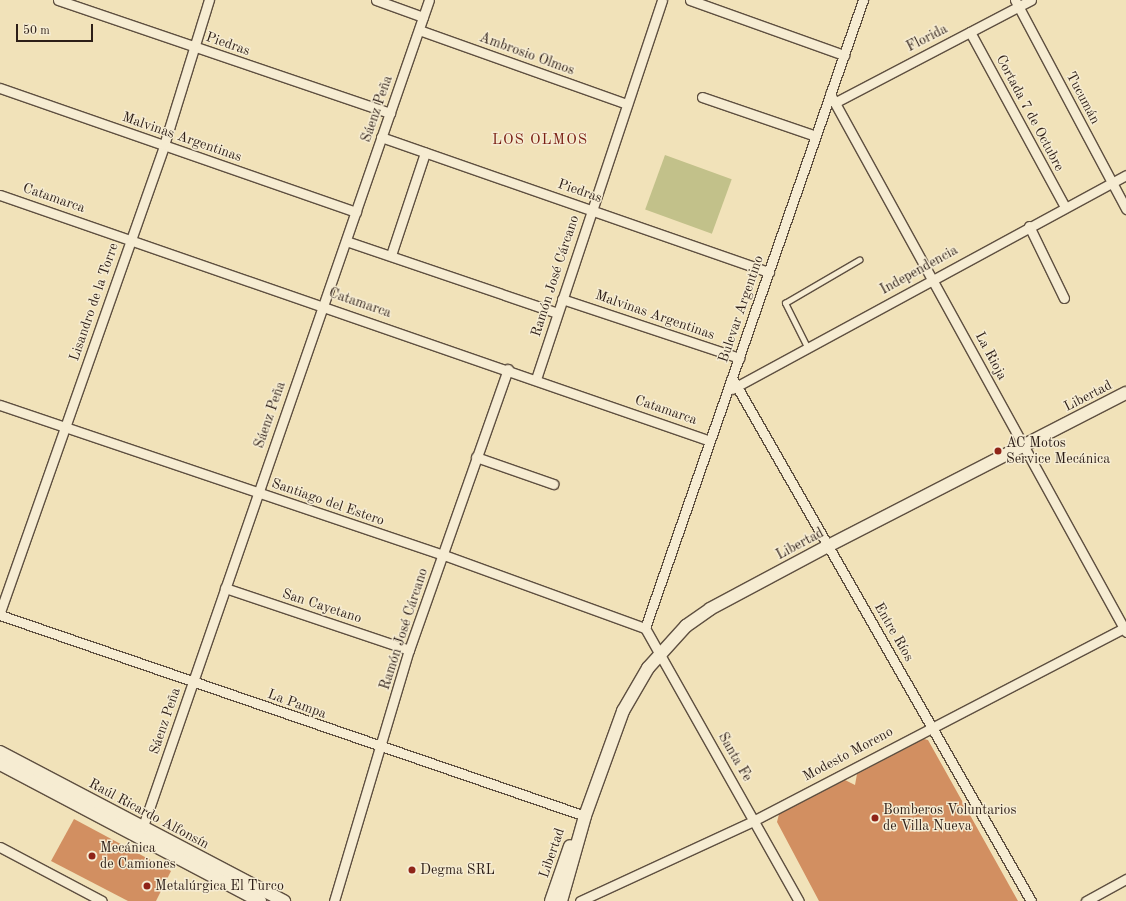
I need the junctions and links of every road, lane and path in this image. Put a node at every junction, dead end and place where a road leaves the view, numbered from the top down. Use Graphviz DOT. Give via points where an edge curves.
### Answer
graph roads {
  1 [pos="58,0"];
  2 [pos="209,0"];
  3 [pos="376,0"];
  4 [pos="429,0"];
  5 [pos="662,0"];
  6 [pos="690,0"];
  7 [pos="863,0"];
  8 [pos="1031,0"];
  9 [pos="1017,3"];
  10 [pos="423,17"];
  11 [pos="419,30"];
  12 [pos="970,32"];
  13 [pos="194,48"];
  14 [pos="844,54"];
  15 [pos="0,88"];
  16 [pos="702,97"];
  17 [pos="833,98"];
  18 [pos="627,104"];
  19 [pos="390,113"];
  20 [pos="816,136"];
  21 [pos="382,137"];
  22 [pos="164,145"];
  23 [pos="425,152"];
  24 [pos="1126,175"];
  25 [pos="1112,182"];
  26 [pos="0,195"];
  27 [pos="1064,207"];
  28 [pos="1126,209"];
  29 [pos="592,210"];
  30 [pos="356,212"];
  31 [pos="1029,226"];
  32 [pos="131,239"];
  33 [pos="346,241"];
  34 [pos="391,255"];
  35 [pos="859,260"];
  36 [pos="769,272"];
  37 [pos="933,278"];
  38 [pos="1064,298"];
  39 [pos="562,299"];
  40 [pos="323,305"];
  41 [pos="557,313"];
  42 [pos="807,347"];
  43 [pos="739,358"];
  44 [pos="508,369"];
  45 [pos="732,378"];
  46 [pos="536,379"];
  47 [pos="737,386"];
  48 [pos="727,392"];
  49 [pos="1126,393"];
  50 [pos="0,405"];
  51 [pos="64,427"];
  52 [pos="710,441"];
  53 [pos="1024,447"];
  54 [pos="476,457"];
  55 [pos="553,484"];
  56 [pos="258,493"];
  57 [pos="828,546"];
  58 [pos="444,555"];
  59 [pos="225,588"];
  60 [pos="0,614"];
  61 [pos="645,628"];
  62 [pos="1125,629"];
  63 [pos="409,650"];
  64 [pos="659,654"];
  65 [pos="193,681"];
  66 [pos="932,726"];
  67 [pos="382,749"];
  68 [pos="0,752"];
  69 [pos="0,764"];
  70 [pos="585,816"];
  71 [pos="755,820"];
  72 [pos="141,833"];
  73 [pos="0,847"];
  74 [pos="1126,879"];
  75 [pos="102,901"];
  76 [pos="260,901"];
  77 [pos="284,901"];
  78 [pos="334,901"];
  79 [pos="551,901"];
  80 [pos="561,901"];
  81 [pos="580,901"];
  82 [pos="799,901"];
  83 [pos="1031,901"];
  84 [pos="1086,901"];
  1 -- 13 [label="street, Piedras"];
  2 -- 13 [label="street, Lisandro de la Torre"];
  3 -- 10 [label="street"];
  4 -- 10 [label="street, Sáenz Peña"];
  5 -- 18 [label="street, Ramón José Cárcano"];
  6 -- 14 [label="street"];
  7 -- 14 [label="street, Bulevar Argentino"];
  8 -- 9 [label="street, Florida"];
  9 -- 12 [label="street, Florida"];
  9 -- 25 [label="street, Tucumán"];
  10 -- 11 [label="street, Sáenz Peña"];
  11 -- 18 [label="street, Ambrosio Olmos"];
  11 -- 19 [label="street, Sáenz Peña"];
  12 -- 17 [label="street, Florida"];
  12 -- 27 [label="street, Cortada 7 de Octubre"];
  13 -- 19 [label="street, Piedras"];
  13 -- 22 [label="street, Lisandro de la Torre"];
  14 -- 17 [label="street, Bulevar Argentino"];
  15 -- 22 [label="street, Malvinas Argentinas"];
  16 -- 20 [label="street"];
  17 -- 20 [label="street, Bulevar Argentino"];
  17 -- 37 [label="street, La Rioja"];
  18 -- 29 [label="street, Ramón José Cárcano"];
  19 -- 21 [label="street, Sáenz Peña"];
  20 -- 36 [label="street, Bulevar Argentino"];
  21 -- 23 [label="street, Piedras"];
  21 -- 30 [label="street, Sáenz Peña"];
  22 -- 30 [label="street, Malvinas Argentinas"];
  22 -- 32 [label="street, Lisandro de la Torre"];
  23 -- 29 [label="street, Piedras"];
  23 -- 34 [label="street"];
  24 -- 25 [label="street, Independencia"];
  25 -- 27 [label="street, Independencia"];
  25 -- 28 [label="street, Tucumán"];
  26 -- 32 [label="street, Catamarca"];
  27 -- 31 [label="street, Independencia"];
  29 -- 36 [label="street, Piedras"];
  29 -- 39 [label="street, Ramón José Cárcano"];
  30 -- 33 [label="street, Sáenz Peña"];
  31 -- 37 [label="street, Independencia"];
  31 -- 38 [label="street"];
  32 -- 40 [label="street, Catamarca"];
  32 -- 51 [label="street, Lisandro de la Torre"];
  33 -- 34 [label="street"];
  33 -- 40 [label="street, Sáenz Peña"];
  34 -- 41 [label="street"];
  35 -- 42 [label="lane" via="784,303"];
  36 -- 43 [label="street, Bulevar Argentino"];
  37 -- 42 [label="street, Independencia"];
  37 -- 53 [label="street, La Rioja"];
  39 -- 41 [label="street, Ramón José Cárcano"];
  39 -- 43 [label="street, Malvinas Argentinas"];
  40 -- 44 [label="street, Catamarca"];
  40 -- 56 [label="street, Sáenz Peña"];
  41 -- 46 [label="street, Ramón José Cárcano"];
  42 -- 47 [label="street, Independencia"];
  43 -- 45 [label="street, Bulevar Argentino"];
  44 -- 46 [label="street, Catamarca"];
  44 -- 54 [label="street, Ramón José Cárcano"];
  45 -- 47 [label="street, Entre Ríos"];
  45 -- 48 [label="street, Bulevar Argentino"];
  46 -- 52 [label="street, Catamarca"];
  47 -- 48 [label="street, Independencia"];
  47 -- 57 [label="street, Entre Ríos"];
  48 -- 52 [label="street, Bulevar Argentino"];
  49 -- 53 [label="main road, Libertad"];
  50 -- 51 [label="street, Santiago del Estero"];
  51 -- 56 [label="street, Santiago del Estero"];
  51 -- 60 [label="street, Lisandro de la Torre"];
  52 -- 61 [label="street, Bulevar Argentino"];
  53 -- 57 [label="main road, Libertad"];
  53 -- 62 [label="street, La Rioja"];
  54 -- 55 [label="street"];
  54 -- 58 [label="street, Ramón José Cárcano"];
  56 -- 58 [label="street, Santiago del Estero"];
  56 -- 59 [label="street, Sáenz Peña"];
  57 -- 64 [label="main road, Libertad" via="710,609 686,626"];
  57 -- 66 [label="street, Entre Ríos"];
  58 -- 61 [label="street, Santiago del Estero"];
  58 -- 63 [label="street, Ramón José Cárcano"];
  59 -- 63 [label="street, San Cayetano"];
  59 -- 65 [label="street, Sáenz Peña"];
  60 -- 65 [label="street, La Pampa"];
  61 -- 64 [label="street, Santa Fe"];
  62 -- 66 [label="street, Modesto Moreno"];
  63 -- 67 [label="street, Ramón José Cárcano"];
  64 -- 70 [label="main road, Libertad" via="623,711"];
  64 -- 71 [label="street, Santa Fe"];
  65 -- 67 [label="street, La Pampa"];
  65 -- 72 [label="street, Sáenz Peña"];
  66 -- 71 [label="street, Modesto Moreno"];
  66 -- 83 [label="street, Entre Ríos"];
  67 -- 70 [label="street, La Pampa"];
  67 -- 78 [label="street, Ramón José Cárcano"];
  68 -- 72 [label="main road, Raúl Ricardo Alfonsín"];
  69 -- 72 [label="main road, Raúl Ricardo Alfonsín"];
  70 -- 79 [label="main road, Libertad" via="576,827"];
  70 -- 80 [label="main road, Libertad"];
  71 -- 81 [label="street, Modesto Moreno"];
  71 -- 82 [label="street, Santa Fe"];
  72 -- 76 [label="main road, Raúl Ricardo Alfonsín"];
  72 -- 77 [label="main road, Raúl Ricardo Alfonsín"];
  73 -- 75 [label="street"];
  74 -- 84 [label="street"];
}
